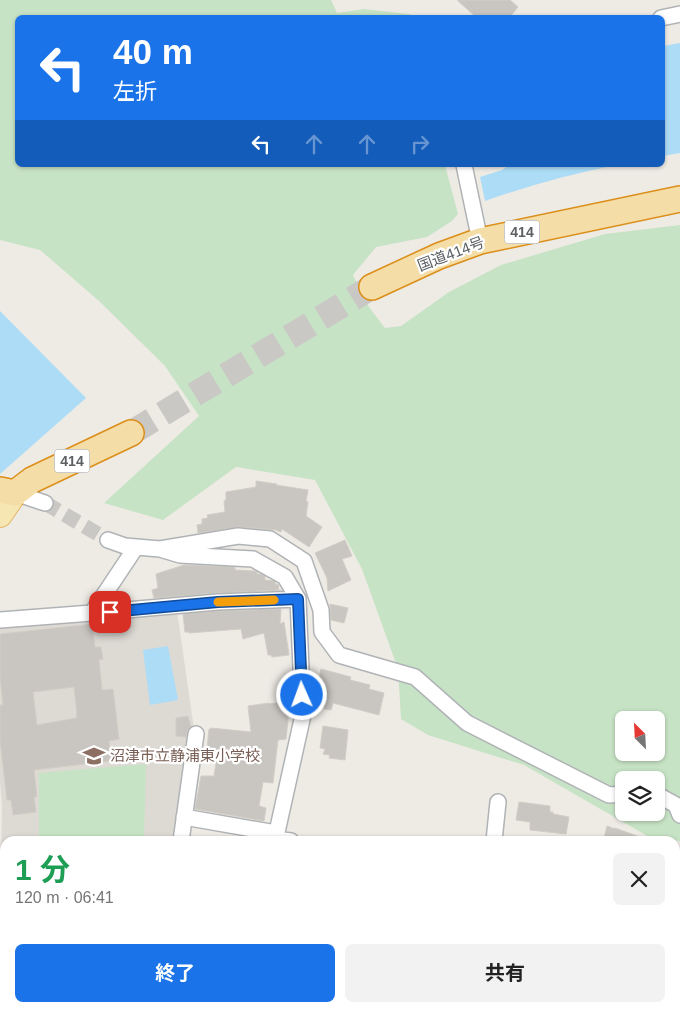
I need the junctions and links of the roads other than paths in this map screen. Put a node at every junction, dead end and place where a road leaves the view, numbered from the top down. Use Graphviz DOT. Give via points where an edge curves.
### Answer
graph roads {
  1 [pos="680,14"];
  2 [pos="665,17"];
  3 [pos="464,167"];
  4 [pos="680,199"];
  5 [pos="480,241"];
  6 [pos="372,287"];
  7 [pos="131,433"];
  8 [pos="7,491"];
  9 [pos="45,503"];
  10 [pos="0,515"];
  11 [pos="108,540"];
  12 [pos="136,547"];
  13 [pos="160,549"];
  14 [pos="298,599"];
  15 [pos="92,613"];
  16 [pos="0,620"];
  17 [pos="196,734"];
  18 [pos="615,795"];
  19 [pos="665,799"];
  20 [pos="498,802"];
  21 [pos="680,814"];
  22 [pos="184,817"];
  23 [pos="182,836"];
  24 [pos="266,836"];
  25 [pos="275,836"];
  26 [pos="495,836"];
  1 -- 2 [label="street"];
  3 -- 5 [label="street"];
  4 -- 5 [label="highway, 国道414号 / 414"];
  5 -- 6 [label="highway, 国道414号 / 414"];
  7 -- 8 [label="highway, 414"];
  8 -- 9 [label="street"];
  8 -- 10 [label="main road"];
  11 -- 12 [label="street"];
  12 -- 13 [label="street"];
  12 -- 15 [label="street"];
  13 -- 14 [label="street" via="180,556 253,559 285,577"];
  13 -- 18 [label="street" via="238,536 270,540 304,561 321,610 322,632 339,655 415,677 467,723 609,795"];
  14 -- 15 [label="street"];
  14 -- 25 [label="street" via="303,715"];
  15 -- 16 [label="street"];
  17 -- 22 [label="street"];
  19 -- 21 [label="street" via="676,805"];
  20 -- 26 [label="street"];
  22 -- 23 [label="street"];
  22 -- 24 [label="street"];
}
